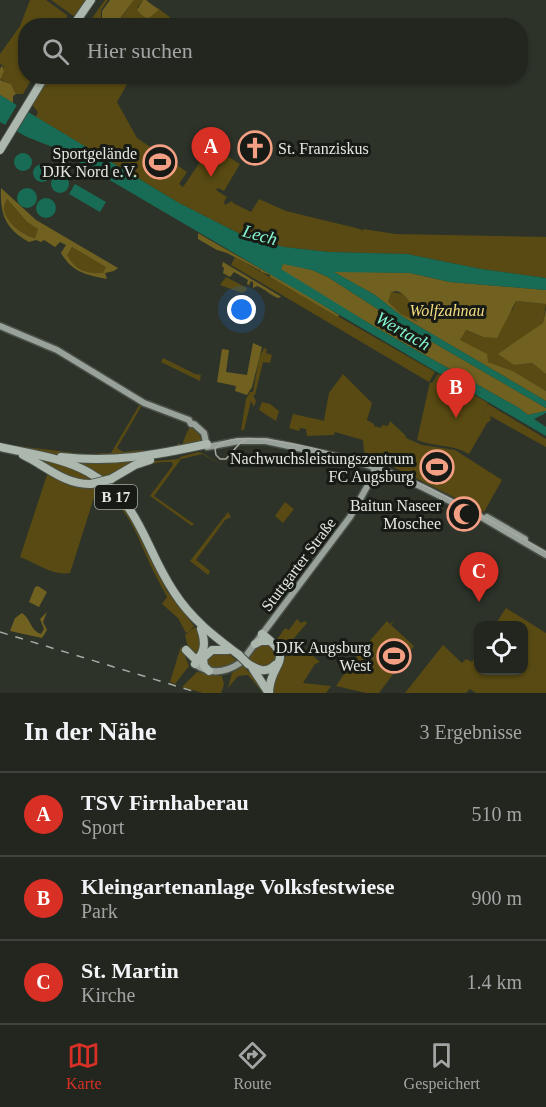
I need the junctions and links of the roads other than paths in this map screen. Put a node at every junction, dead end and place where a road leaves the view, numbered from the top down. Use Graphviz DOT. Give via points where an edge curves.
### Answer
graph roads {
  1 [pos="91,0"];
  2 [pos="97,0"];
  3 [pos="79,18"];
  4 [pos="85,18"];
  5 [pos="35,84"];
  6 [pos="39,84"];
  7 [pos="23,106"];
  8 [pos="8,132"];
  9 [pos="0,140"];
  10 [pos="0,150"];
  11 [pos="0,326"];
  12 [pos="208,446"];
  13 [pos="0,449"];
  14 [pos="26,454"];
  15 [pos="375,466"];
  16 [pos="546,553"];
  17 [pos="201,629"];
  18 [pos="263,637"];
  19 [pos="255,644"];
  20 [pos="186,650"];
  21 [pos="228,650"];
  22 [pos="199,661"];
  23 [pos="243,661"];
  24 [pos="209,671"];
  25 [pos="267,693"];
  1 -- 3 [label="highway"];
  2 -- 4 [label="highway"];
  5 -- 7 [label="highway"];
  6 -- 7 [label="highway"];
  7 -- 8 [label="highway"];
  8 -- 9 [label="highway"];
  8 -- 10 [label="highway"];
  11 -- 12 [label="main road" via="57,350 139,401 193,422 202,430"];
  12 -- 14 [label="highway" via="115,459"];
  12 -- 14 [label="highway, bridge" via="143,462 111,479 91,484 63,479"];
  12 -- 15 [label="main road" via="267,441"];
  13 -- 14 [label="highway, B 17"];
  14 -- 17 [label="highway, B 17" via="72,467 115,496 135,522 171,593"];
  14 -- 23 [label="highway, B 17" via="73,465 112,489 138,520 180,602"];
  15 -- 16 [label="main road" via="392,469 495,520"];
  15 -- 18 [label="main road, Stuttgarter Straße" via="350,517"];
  17 -- 21 [label="highway, B 17"];
  17 -- 22 [label="highway" via="205,642"];
  18 -- 19 [label="highway"];
  18 -- 23 [label="highway" via="278,653 274,667 262,671"];
  18 -- 25 [label="highway" via="277,646 280,656"];
  19 -- 23 [label="main road"];
  20 -- 22 [label="highway"];
  21 -- 22 [label="highway" via="212,650"];
  21 -- 23 [label="highway, B 17"];
  22 -- 24 [label="highway"];
  23 -- 24 [label="main road" via="224,671"];
  23 -- 25 [label="highway, B 17"];
}
